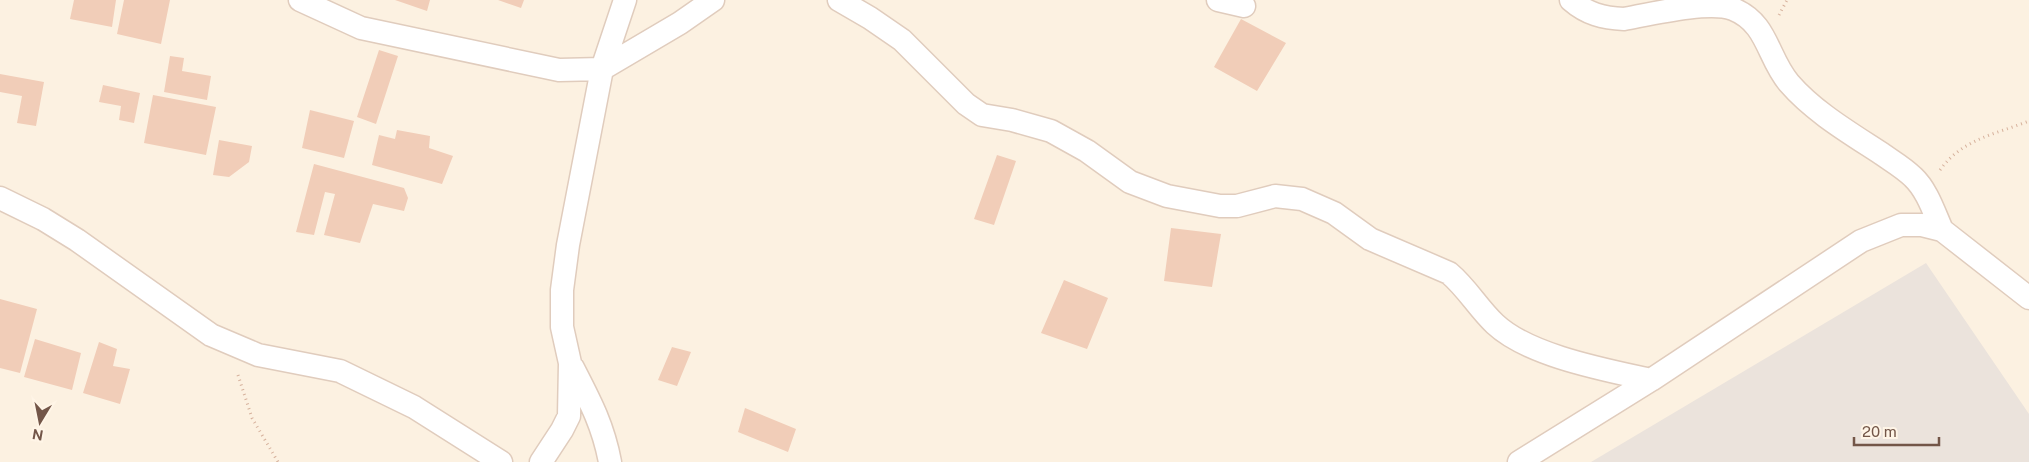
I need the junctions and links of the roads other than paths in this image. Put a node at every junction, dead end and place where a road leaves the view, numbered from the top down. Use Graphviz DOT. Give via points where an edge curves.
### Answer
graph roads {
  1 [pos="300,0"];
  2 [pos="625,0"];
  3 [pos="713,0"];
  4 [pos="839,0"];
  5 [pos="1218,0"];
  6 [pos="1571,0"];
  7 [pos="1244,6"];
  8 [pos="602,69"];
  9 [pos="0,198"];
  10 [pos="1942,230"];
  11 [pos="2029,298"];
  12 [pos="570,364"];
  13 [pos="1651,380"];
  14 [pos="501,462"];
  15 [pos="540,462"];
  16 [pos="610,462"];
  17 [pos="1519,462"];
  1 -- 8 [label="street" via="361,28 559,70"];
  2 -- 8 [label="street"];
  3 -- 8 [label="street"];
  4 -- 13 [label="street" via="902,40 966,104 982,115 1050,131 1087,151 1130,182 1168,196 1229,206 1283,196 1320,205 1370,239 1449,273 1495,324 1521,342 1602,369"];
  5 -- 7 [label="street"];
  6 -- 10 [label="street" via="1589,13 1610,18 1624,19 1714,5 1743,14 1762,32 1778,68 1800,94 1825,116 1914,177"];
  8 -- 12 [label="street" via="562,290 562,327"];
  9 -- 14 [label="street" via="77,240 211,335 258,355 340,371 414,407"];
  10 -- 11 [label="street"];
  10 -- 13 [label="street" via="1922,225 1900,225 1861,241"];
  12 -- 15 [label="street" via="569,416"];
  12 -- 16 [label="street" via="598,417"];
  13 -- 17 [label="street"];
}
